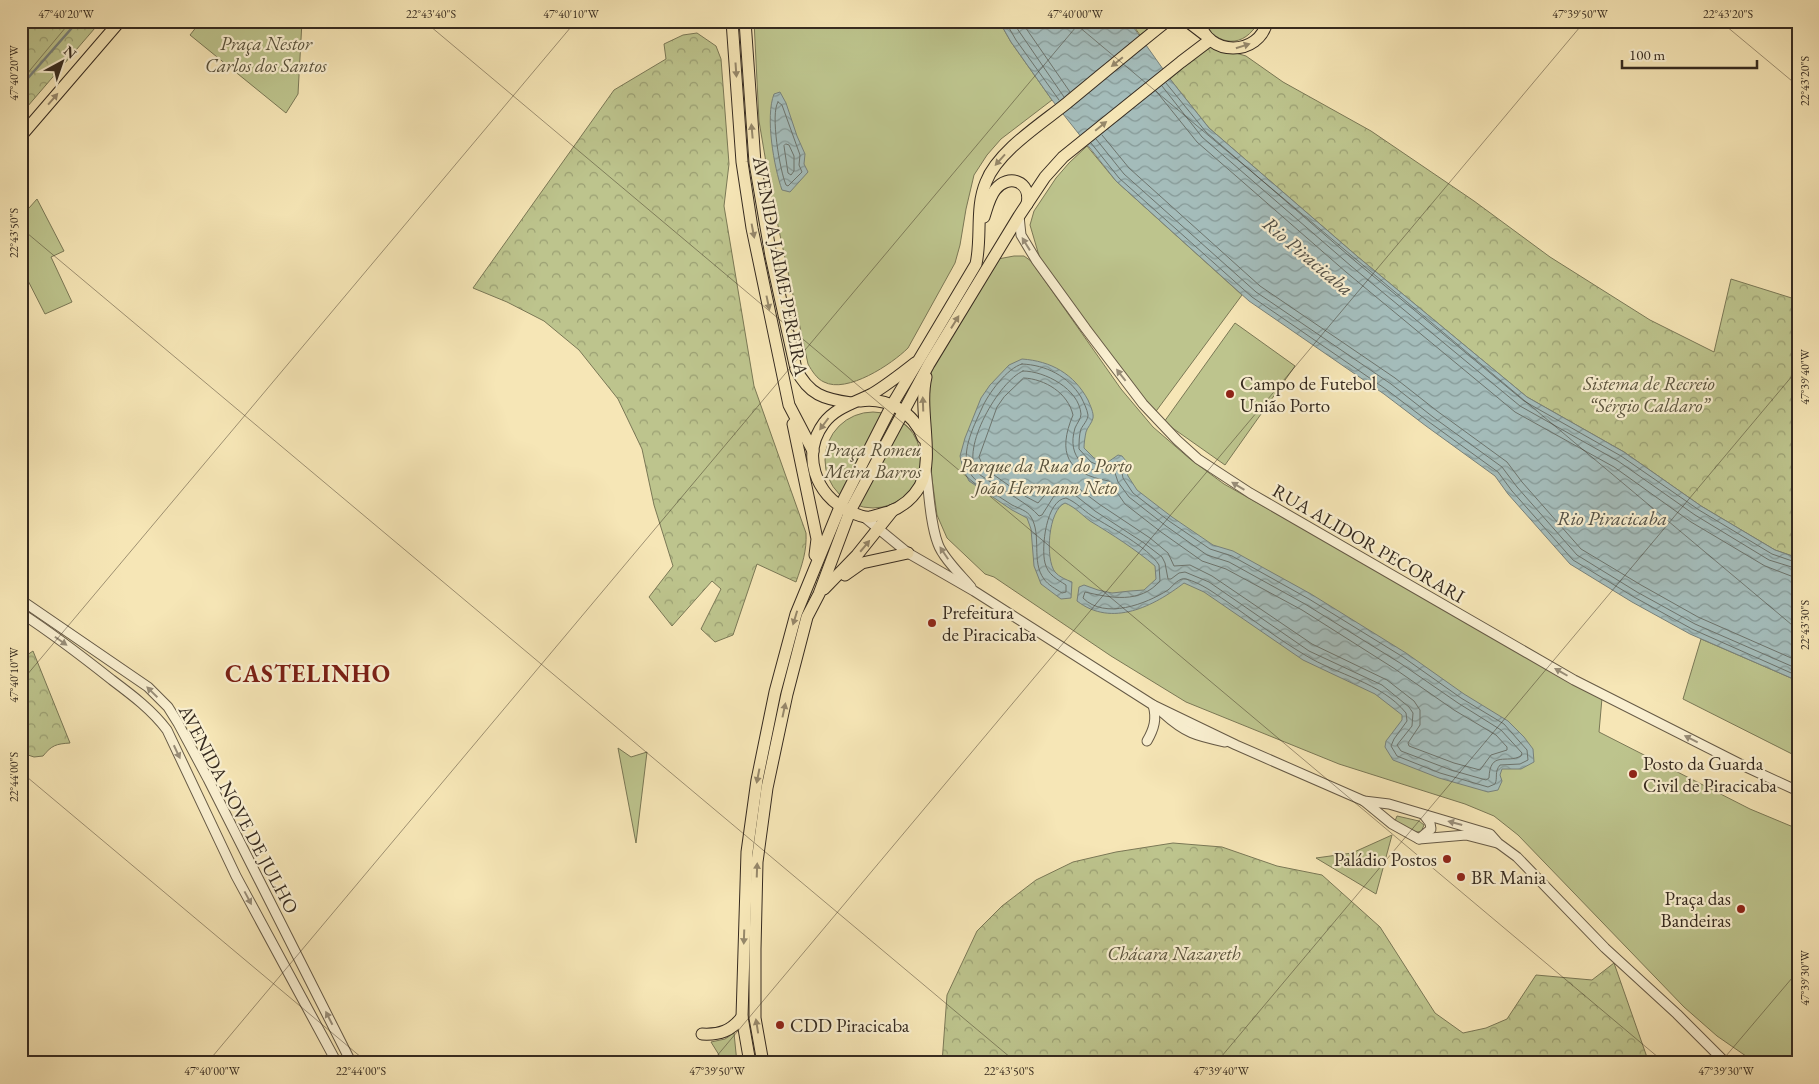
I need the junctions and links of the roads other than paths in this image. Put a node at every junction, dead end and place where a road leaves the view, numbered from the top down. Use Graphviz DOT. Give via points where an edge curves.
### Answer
graph roads {
  1 [pos="120,21"];
  2 [pos="732,21"];
  3 [pos="746,21"];
  4 [pos="1166,21"];
  5 [pos="1187,21"];
  6 [pos="1200,21"];
  7 [pos="1266,21"];
  8 [pos="1208,37"];
  9 [pos="21,136"];
  10 [pos="1026,205"];
  11 [pos="1019,216"];
  12 [pos="980,235"];
  13 [pos="926,360"];
  14 [pos="854,403"];
  15 [pos="789,404"];
  16 [pos="898,408"];
  17 [pos="925,444"];
  18 [pos="812,456"];
  19 [pos="926,470"];
  20 [pos="806,485"];
  21 [pos="845,509"];
  22 [pos="893,510"];
  23 [pos="864,517"];
  24 [pos="879,529"];
  25 [pos="908,553"];
  26 [pos="812,572"];
  27 [pos="974,591"];
  28 [pos="819,594"];
  29 [pos="21,600"];
  30 [pos="21,613"];
  31 [pos="1153,705"];
  32 [pos="1217,735"];
  33 [pos="1197,736"];
  34 [pos="1147,741"];
  35 [pos="1236,745"];
  36 [pos="1798,791"];
  37 [pos="1364,801"];
  38 [pos="1410,810"];
  39 [pos="1424,815"];
  40 [pos="1387,820"];
  41 [pos="1418,839"];
  42 [pos="1498,843"];
  43 [pos="742,1017"];
  44 [pos="702,1034"];
  45 [pos="350,1062"];
  46 [pos="337,1063"];
  47 [pos="750,1063"];
  48 [pos="763,1063"];
  49 [pos="1726,1063"];
  9 -- 1 [label="main road, one-way"];
  2 -- 15 [label="main road, AVENIDA JAIME PEREIRA, one-way" via="742,162 752,228"];
  14 -- 3 [label="main road, AVENIDA JAIME PEREIRA, one-way" via="826,399 817,394 801,379 796,369 755,163"];
  4 -- 12 [label="main road, one-way" via="1003,156 989,174 982,194"];
  5 -- 8 [label="main road"];
  6 -- 8 [label="main road"];
  8 -- 7 [label="main road, one-way" via="1217,45 1232,49 1248,46 1262,34"];
  10 -- 8 [label="main road, one-way" via="1063,157"];
  10 -- 11 [label="main road"];
  10 -- 12 [label="main road" via="1027,191 1020,183 1011,181 1000,185 991,196"];
  13 -- 11 [label="main road, one-way"];
  36 -- 11 [label="street, RUA ALIDOR PECORARI, one-way" via="1574,680 1243,489 1198,459 1143,404 1091,336 1020,235"];
  12 -- 13 [label="main road" via="976,264"];
  13 -- 14 [label="main road"];
  13 -- 16 [label="main road"];
  17 -- 13 [label="main road, one-way" via="923,390"];
  14 -- 16 [label="main road, AVENIDA JAIME PEREIRA" via="874,400"];
  14 -- 18 [label="main road, one-way" via="837,410 825,421 815,440"];
  15 -- 18 [label="main road, AVENIDA JAIME PEREIRA"];
  15 -- 20 [label="main road"];
  16 -- 17 [label="main road" via="917,426"];
  16 -- 21 [label="main road"];
  17 -- 19 [label="main road"];
  18 -- 20 [label="main road"];
  18 -- 21 [label="main road, AVENIDA JAIME PEREIRA" via="818,482 824,492"];
  19 -- 22 [label="main road" via="914,494"];
  27 -- 19 [label="street, one-way" via="938,544"];
  20 -- 26 [label="main road" via="817,540"];
  21 -- 23 [label="main road"];
  21 -- 26 [label="main road"];
  21 -- 28 [label="main road"];
  22 -- 23 [label="main road"];
  22 -- 24 [label="main road"];
  23 -- 24 [label="street"];
  24 -- 25 [label="street"];
  28 -- 24 [label="main road, one-way"];
  25 -- 27 [label="street"];
  25 -- 28 [label="main road" via="862,563"];
  26 -- 43 [label="main road, one-way" via="786,648 756,780 747,852"];
  27 -- 31 [label="street"];
  48 -- 28 [label="main road, one-way" via="755,1018 757,862 767,788 787,694 807,617"];
  45 -- 29 [label="street, AVENIDA NOVE DE JULHO, one-way" via="213,788 168,707 148,687"];
  30 -- 46 [label="street, AVENIDA NOVE DE JULHO, one-way" via="132,695 167,730 236,876"];
  31 -- 32 [label="street"];
  31 -- 33 [label="street" via="1176,725"];
  31 -- 34 [label="street" via="1154,728"];
  32 -- 33 [label="street"];
  32 -- 35 [label="street"];
  33 -- 35 [label="street"];
  35 -- 37 [label="street"];
  37 -- 38 [label="street"];
  37 -- 40 [label="street"];
  38 -- 39 [label="street"];
  38 -- 40 [label="street" via="1397,810"];
  39 -- 41 [label="street" via="1431,829"];
  42 -- 39 [label="street, one-way" via="1490,834"];
  40 -- 41 [label="street"];
  41 -- 42 [label="street" via="1466,835"];
  42 -- 49 [label="street" via="1517,857 1605,948"];
  43 -- 44 [label="main road" via="727,1031"];
  43 -- 47 [label="main road"];
}
